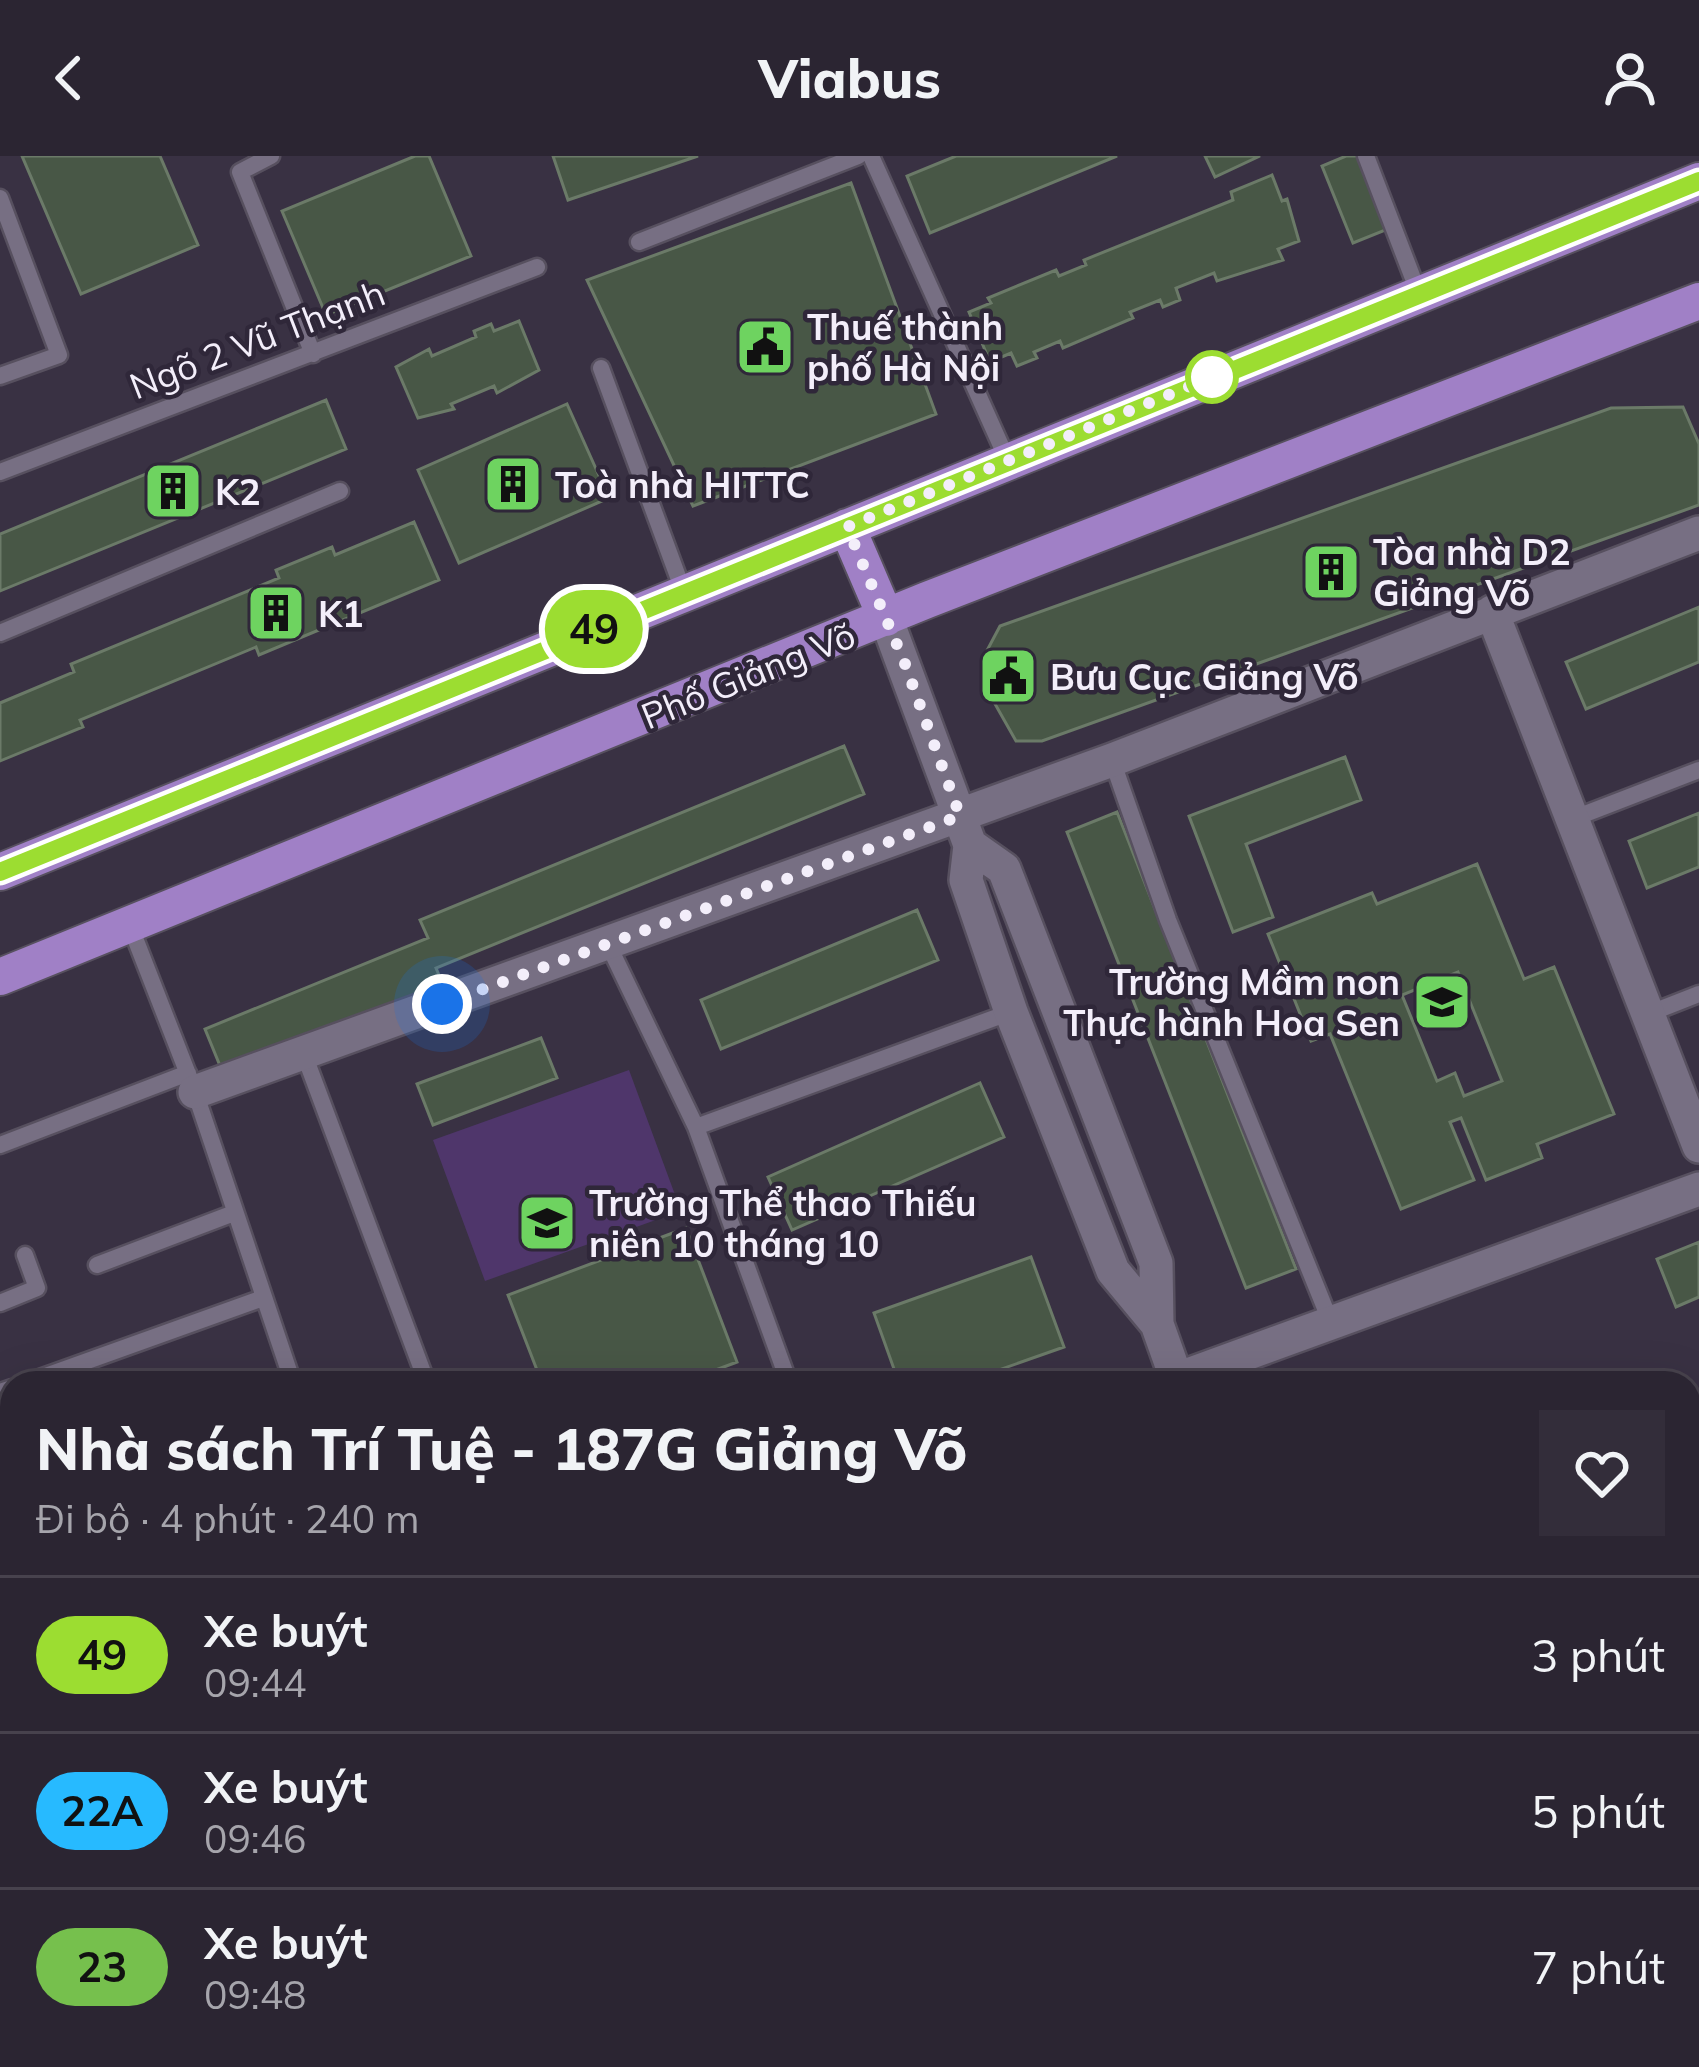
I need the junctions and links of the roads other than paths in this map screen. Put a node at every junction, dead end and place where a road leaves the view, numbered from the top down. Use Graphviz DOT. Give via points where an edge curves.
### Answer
graph roads {
  1 [pos="268,156"];
  2 [pos="858,156"];
  3 [pos="871,156"];
  4 [pos="1374,159"];
  5 [pos="1699,181"];
  6 [pos="0,199"];
  7 [pos="639,242"];
  8 [pos="537,267"];
  9 [pos="1419,294"];
  10 [pos="1695,311"];
  11 [pos="313,354"];
  12 [pos="602,368"];
  13 [pos="0,376"];
  14 [pos="1007,459"];
  15 [pos="0,472"];
  16 [pos="340,491"];
  17 [pos="847,527"];
  18 [pos="1699,532"];
  19 [pos="684,592"];
  20 [pos="1492,612"];
  21 [pos="886,618"];
  22 [pos="0,633"];
  23 [pos="1112,760"];
  24 [pos="1699,770"];
  25 [pos="1572,819"];
  26 [pos="965,830"];
  27 [pos="3,864"];
  28 [pos="131,928"];
  29 [pos="608,944"];
  30 [pos="0,977"];
  31 [pos="1699,994"];
  32 [pos="1011,1012"];
  33 [pos="1648,1014"];
  34 [pos="304,1054"];
  35 [pos="191,1083"];
  36 [pos="696,1126"];
  37 [pos="0,1144"];
  38 [pos="1699,1146"];
  39 [pos="1699,1189"];
  40 [pos="234,1213"];
  41 [pos="25,1256"];
  42 [pos="97,1264"];
  43 [pos="263,1298"];
  44 [pos="0,1303"];
  45 [pos="1331,1323"];
  46 [pos="1157,1324"];
  47 [pos="59,1371"];
  48 [pos="289,1371"];
  49 [pos="423,1371"];
  50 [pos="785,1371"];
  51 [pos="1171,1371"];
  52 [pos="1203,1371"];
  1 -- 11 [label="lane" via="240,172"];
  2 -- 7 [label="lane"];
  3 -- 14 [label="lane"];
  4 -- 9 [label="lane"];
  5 -- 9 [label="main road"];
  6 -- 13 [label="lane" via="59,355"];
  8 -- 11 [label="lane, Ngõ 2 Vũ Thạnh"];
  9 -- 14 [label="main road"];
  10 -- 21 [label="main road, Phố Giảng Võ"];
  11 -- 15 [label="lane, Ngõ 2 Vũ Thạnh"];
  12 -- 19 [label="lane"];
  14 -- 17 [label="main road"];
  16 -- 22 [label="lane"];
  17 -- 19 [label="main road"];
  17 -- 21 [label="main road"];
  18 -- 20 [label="street"];
  19 -- 27 [label="main road"];
  20 -- 23 [label="street"];
  20 -- 25 [label="street"];
  21 -- 26 [label="street"];
  21 -- 28 [label="main road, Phố Giảng Võ"];
  23 -- 26 [label="street"];
  23 -- 45 [label="lane"];
  24 -- 25 [label="lane"];
  25 -- 33 [label="street"];
  26 -- 29 [label="street"];
  26 -- 32 [label="street" via="966,880"];
  26 -- 46 [label="street" via="1004,869 1156,1263"];
  28 -- 30 [label="main road, Phố Giảng Võ"];
  28 -- 35 [label="lane"];
  29 -- 34 [label="street"];
  29 -- 36 [label="lane"];
  31 -- 33 [label="lane"];
  32 -- 36 [label="lane"];
  32 -- 46 [label="street" via="1112,1271"];
  33 -- 38 [label="street"];
  34 -- 35 [label="street"];
  34 -- 49 [label="lane"];
  35 -- 37 [label="lane"];
  35 -- 40 [label="lane"];
  36 -- 50 [label="lane"];
  39 -- 45 [label="street"];
  40 -- 42 [label="lane"];
  40 -- 43 [label="lane"];
  41 -- 44 [label="lane" via="37,1288"];
  43 -- 47 [label="lane"];
  43 -- 48 [label="lane"];
  45 -- 52 [label="street"];
  46 -- 51 [label="street"];
}
